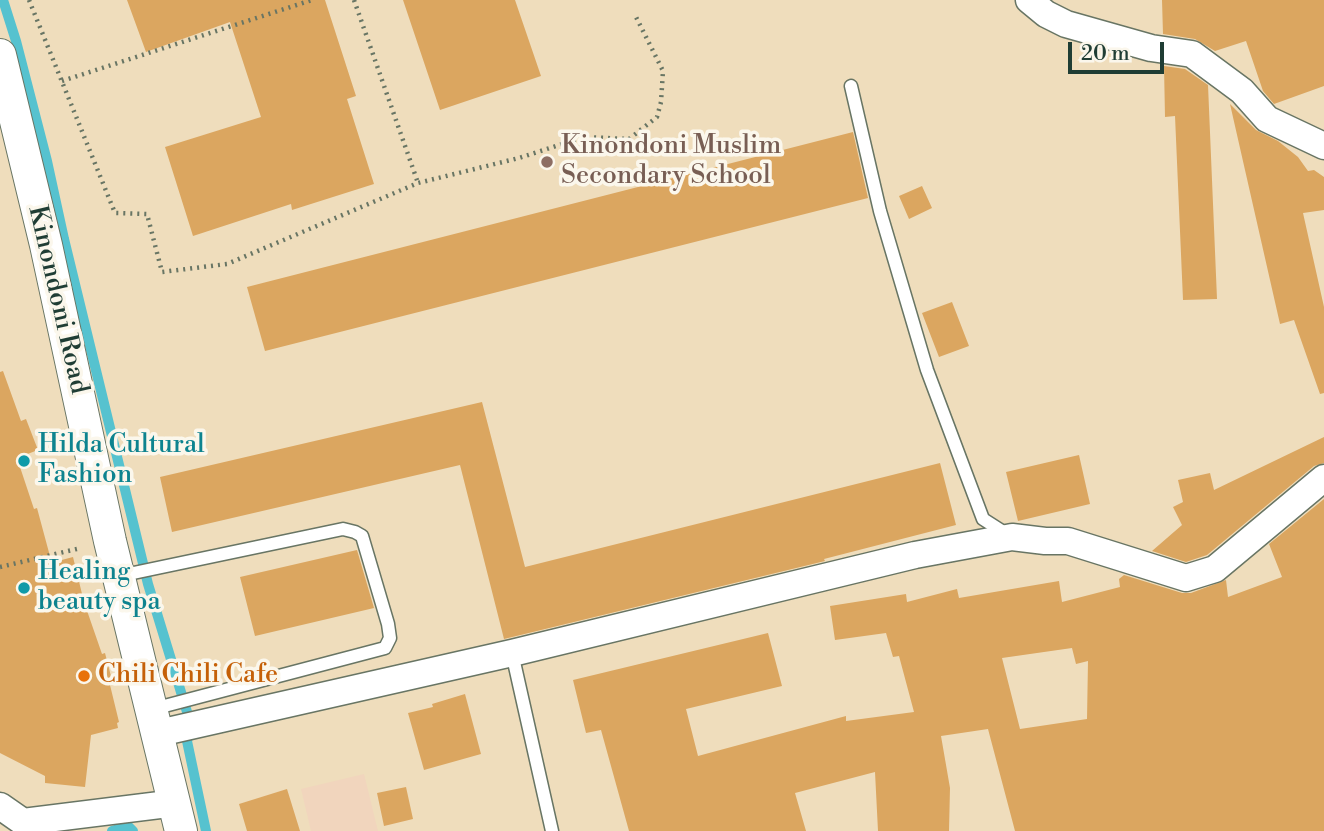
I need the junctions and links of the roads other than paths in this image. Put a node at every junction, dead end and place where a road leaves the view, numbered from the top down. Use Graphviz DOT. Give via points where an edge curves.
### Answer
graph roads {
  1 [pos="1029,0"];
  2 [pos="0,55"];
  3 [pos="851,86"];
  4 [pos="1324,146"];
  5 [pos="1324,478"];
  6 [pos="1012,537"];
  7 [pos="119,577"];
  8 [pos="512,653"];
  9 [pos="156,721"];
  10 [pos="0,806"];
  11 [pos="179,817"];
  12 [pos="20,827"];
  13 [pos="552,831"];
  1 -- 4 [label="street" via="1066,24 1151,48 1192,54 1242,91 1267,119"];
  2 -- 7 [label="street, Kinondoni Road"];
  3 -- 6 [label="lane" via="880,211 927,370 983,519"];
  5 -- 6 [label="street" via="1215,569 1186,578 1068,541"];
  6 -- 8 [label="street" via="915,555"];
  7 -- 9 [label="street, Kinondoni Road"];
  7 -- 9 [label="lane" via="343,529 362,536 388,624 390,638 385,648"];
  8 -- 9 [label="street"];
  8 -- 13 [label="lane"];
  9 -- 11 [label="street, Kinondoni Road"];
  10 -- 12 [label="street"];
  11 -- 12 [label="street"];
}
